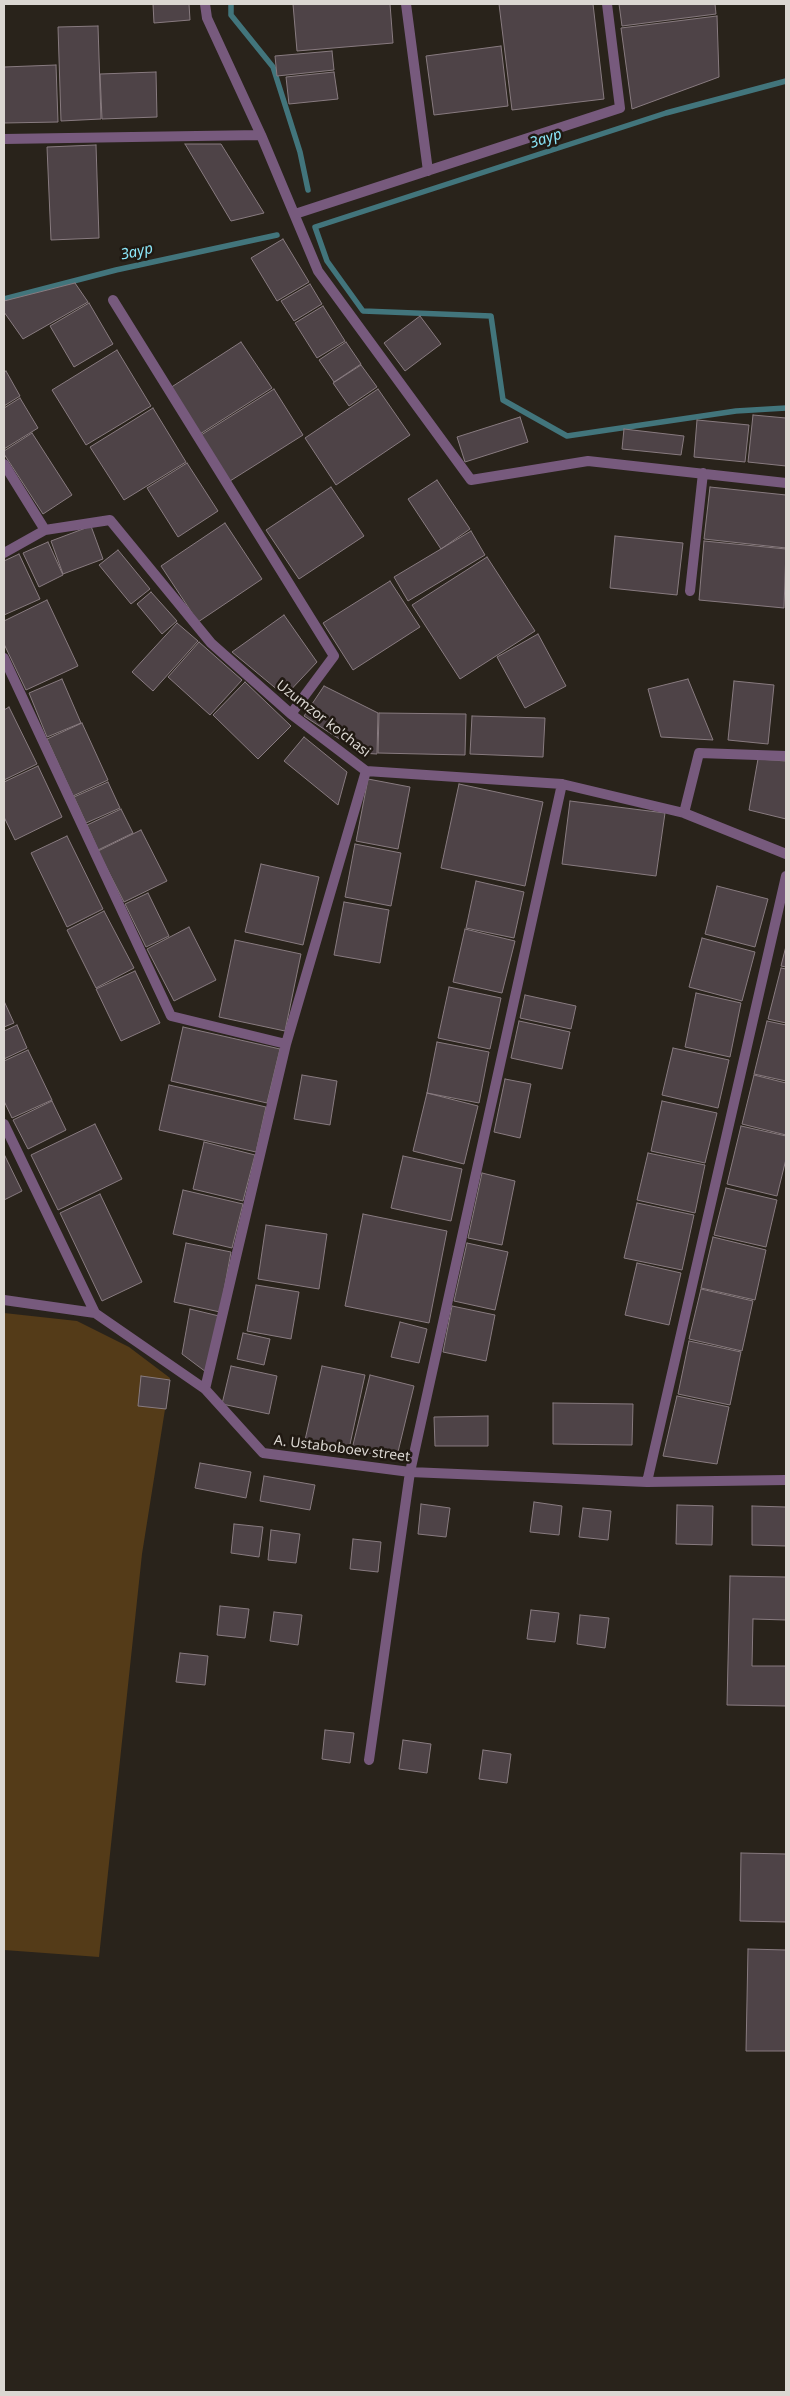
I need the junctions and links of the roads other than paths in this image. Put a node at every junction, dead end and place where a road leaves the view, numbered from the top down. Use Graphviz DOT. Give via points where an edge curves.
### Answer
graph roads {
  1 [pos="205,4"];
  2 [pos="406,4"];
  3 [pos="607,4"];
  4 [pos="261,135"];
  5 [pos="4,139"];
  6 [pos="428,171"];
  7 [pos="296,214"];
  8 [pos="113,300"];
  9 [pos="4,464"];
  10 [pos="703,473"];
  11 [pos="786,483"];
  12 [pos="45,530"];
  13 [pos="4,553"];
  14 [pos="690,590"];
  15 [pos="4,658"];
  16 [pos="291,714"];
  17 [pos="786,756"];
  18 [pos="366,771"];
  19 [pos="562,784"];
  20 [pos="684,813"];
  21 [pos="786,854"];
  22 [pos="786,876"];
  23 [pos="286,1044"];
  24 [pos="4,1124"];
  25 [pos="4,1300"];
  26 [pos="95,1313"];
  27 [pos="205,1389"];
  28 [pos="410,1472"];
  29 [pos="786,1480"];
  30 [pos="647,1482"];
  31 [pos="369,1760"];
  1 -- 4 [label="street" via="207,18"];
  2 -- 6 [label="street"];
  3 -- 6 [label="street" via="620,108"];
  4 -- 5 [label="street"];
  4 -- 7 [label="street"];
  6 -- 7 [label="street"];
  7 -- 10 [label="street" via="318,271 471,480 588,461"];
  8 -- 16 [label="street" via="334,656"];
  9 -- 12 [label="street"];
  10 -- 11 [label="street"];
  10 -- 14 [label="street"];
  12 -- 13 [label="street, Uzumzor ko'chasi"];
  12 -- 16 [label="street, Uzumzor ko'chasi" via="110,520 211,643"];
  15 -- 23 [label="street" via="171,1016"];
  16 -- 18 [label="street, Uzumzor ko'chasi"];
  17 -- 20 [label="street" via="699,753"];
  18 -- 19 [label="street, Uzumzor ko'chasi"];
  18 -- 23 [label="street"];
  19 -- 20 [label="street, Uzumzor ko'chasi"];
  19 -- 28 [label="street"];
  20 -- 21 [label="street, Uzumzor ko'chasi"];
  22 -- 30 [label="street"];
  23 -- 27 [label="street"];
  24 -- 26 [label="street, A. Ustaboboev street"];
  25 -- 26 [label="street"];
  26 -- 27 [label="street, A. Ustaboboev street"];
  27 -- 28 [label="street, A. Ustaboboev street" via="263,1453"];
  28 -- 30 [label="street, A. Ustaboboev street"];
  28 -- 31 [label="street"];
  29 -- 30 [label="street, A. Ustaboboev street"];
}
